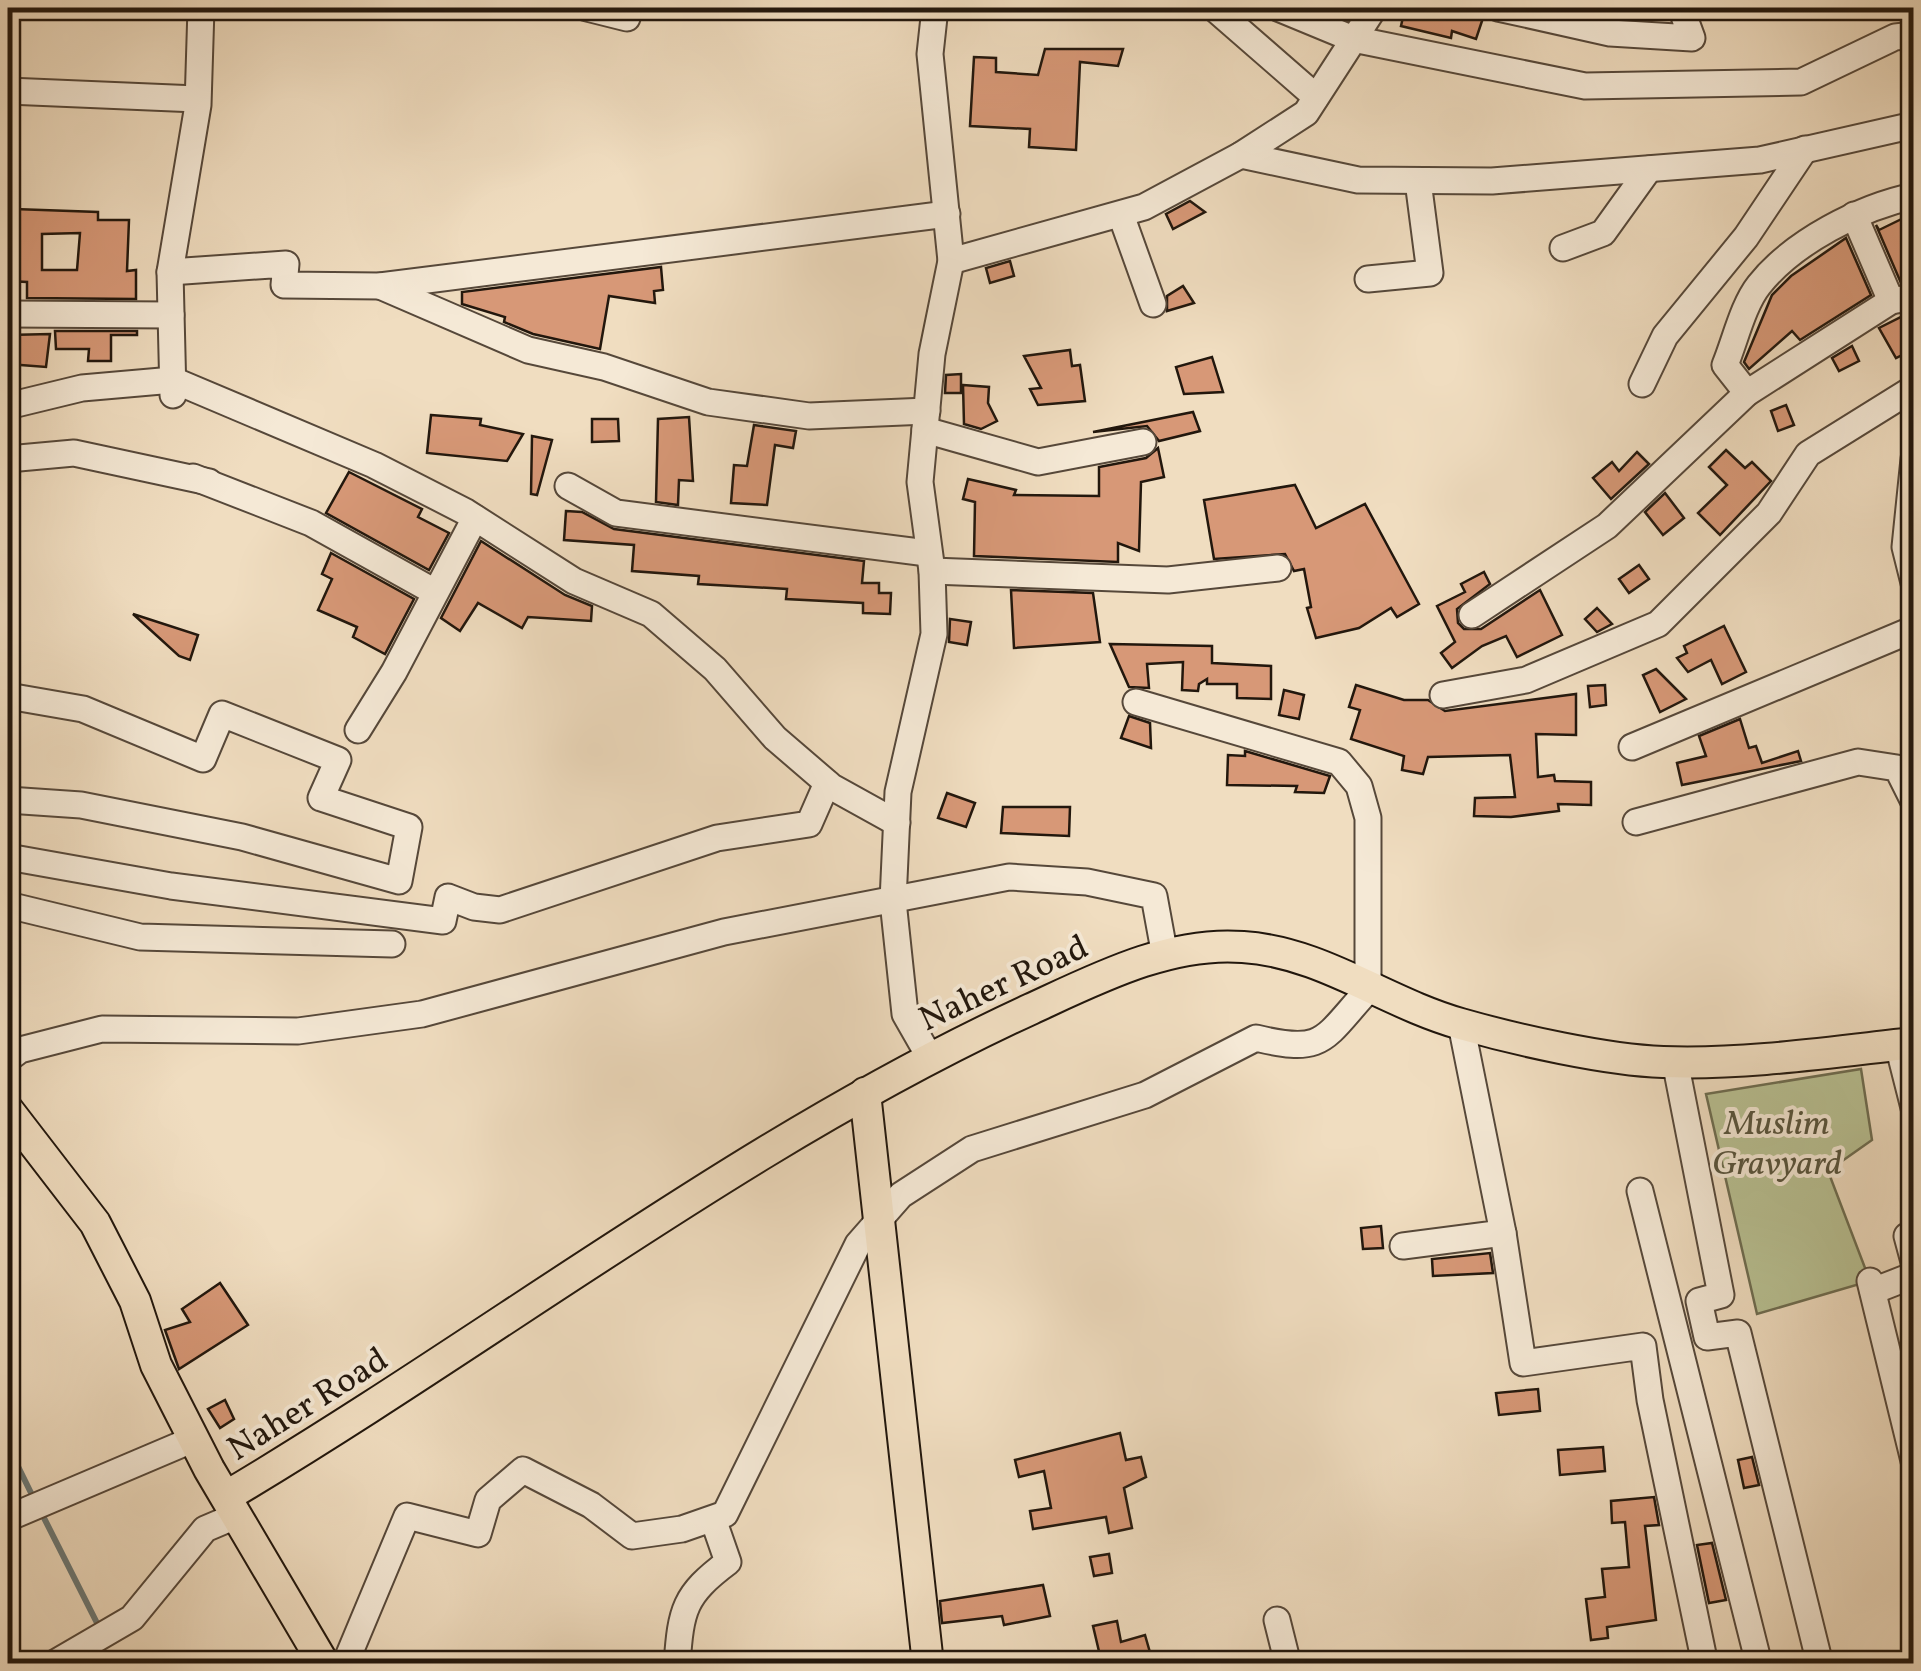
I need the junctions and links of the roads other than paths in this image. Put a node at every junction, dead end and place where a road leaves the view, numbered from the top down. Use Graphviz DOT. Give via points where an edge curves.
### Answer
graph roads {
  1 [pos="201,8"];
  2 [pos="587,8"];
  3 [pos="935,8"];
  4 [pos="1214,8"];
  5 [pos="1278,8"];
  6 [pos="1374,8"];
  7 [pos="1498,8"];
  8 [pos="1681,8"];
  9 [pos="627,18"];
  10 [pos="1914,35"];
  11 [pos="1353,39"];
  12 [pos="8,91"];
  13 [pos="1316,97"];
  14 [pos="197,99"];
  15 [pos="1914,125"];
  16 [pos="1805,149"];
  17 [pos="1241,155"];
  18 [pos="1649,169"];
  19 [pos="1418,181"];
  20 [pos="1914,196"];
  21 [pos="946,214"];
  22 [pos="1121,215"];
  23 [pos="1854,215"];
  24 [pos="1562,248"];
  25 [pos="951,261"];
  26 [pos="170,272"];
  27 [pos="1368,279"];
  28 [pos="380,286"];
  29 [pos="1902,299"];
  30 [pos="1153,304"];
  31 [pos="8,314"];
  32 [pos="171,315"];
  33 [pos="1642,384"];
  34 [pos="173,388"];
  35 [pos="1914,388"];
  36 [pos="1747,393"];
  37 [pos="8,406"];
  38 [pos="926,420"];
  39 [pos="1144,442"];
  40 [pos="8,459"];
  41 [pos="1914,459"];
  42 [pos="568,486"];
  43 [pos="475,518"];
  44 [pos="929,562"];
  45 [pos="1278,568"];
  46 [pos="1913,578"];
  47 [pos="433,591"];
  48 [pos="1472,615"];
  49 [pos="1914,629"];
  50 [pos="1443,695"];
  51 [pos="8,696"];
  52 [pos="1136,702"];
  53 [pos="358,730"];
  54 [pos="1632,748"];
  55 [pos="827,783"];
  56 [pos="8,800"];
  57 [pos="1914,802"];
  58 [pos="1636,822"];
  59 [pos="897,823"];
  60 [pos="8,856"];
  61 [pos="893,901"];
  62 [pos="8,905"];
  63 [pos="392,944"];
  64 [pos="1165,956"];
  65 [pos="1368,990"];
  66 [pos="1461,1024"];
  67 [pos="1906,1044"];
  68 [pos="929,1056"];
  69 [pos="8,1059"];
  70 [pos="1675,1061"];
  71 [pos="865,1093"];
  72 [pos="1914,1108"];
  73 [pos="8,1110"];
  74 [pos="1640,1191"];
  75 [pos="879,1220"];
  76 [pos="1503,1233"];
  77 [pos="1914,1234"];
  78 [pos="1403,1246"];
  79 [pos="1914,1262"];
  80 [pos="1914,1275"];
  81 [pos="194,1438"];
  82 [pos="1914,1461"];
  83 [pos="232,1506"];
  84 [pos="8,1518"];
  85 [pos="713,1519"];
  86 [pos="1277,1620"];
  87 [pos="54,1664"];
  88 [pos="324,1664"];
  89 [pos="345,1664"];
  90 [pos="677,1664"];
  91 [pos="928,1664"];
  92 [pos="1288,1664"];
  93 [pos="1705,1664"];
  94 [pos="1758,1664"];
  95 [pos="1820,1664"];
  1 -- 14 [label="street"];
  2 -- 9 [label="street"];
  3 -- 21 [label="street" via="930,54"];
  4 -- 13 [label="street"];
  5 -- 11 [label="street"];
  6 -- 11 [label="street"];
  7 -- 8 [label="street" via="1610,33 1692,38"];
  10 -- 11 [label="street" via="1895,37 1802,82 1585,86"];
  11 -- 13 [label="street"];
  12 -- 14 [label="street"];
  13 -- 17 [label="street" via="1306,112"];
  14 -- 26 [label="street"];
  15 -- 16 [label="street"];
  16 -- 18 [label="street" via="1760,160"];
  16 -- 33 [label="street" via="1746,237 1664,336"];
  17 -- 19 [label="street" via="1358,180"];
  17 -- 22 [label="street"];
  18 -- 19 [label="street"];
  18 -- 24 [label="street" via="1603,233"];
  19 -- 27 [label="street" via="1430,273"];
  20 -- 23 [label="street"];
  21 -- 25 [label="street"];
  21 -- 28 [label="street"];
  22 -- 25 [label="street"];
  22 -- 30 [label="street"];
  23 -- 29 [label="street"];
  23 -- 36 [label="street" via="1831,225 1758,286 1725,365"];
  25 -- 38 [label="street"];
  26 -- 28 [label="street" via="286,264 284,285"];
  26 -- 32 [label="street"];
  28 -- 38 [label="street" via="528,350 708,402 809,416"];
  29 -- 36 [label="street"];
  31 -- 32 [label="street"];
  32 -- 34 [label="street"];
  34 -- 37 [label="street" via="82,388"];
  34 -- 43 [label="street" via="358,458"];
  35 -- 50 [label="street" via="1808,454 1769,513 1658,624 1526,680"];
  36 -- 48 [label="street" via="1608,526"];
  38 -- 39 [label="street" via="1038,462"];
  38 -- 44 [label="street" via="920,482"];
  40 -- 47 [label="street" via="74,453 201,479 311,523"];
  41 -- 46 [label="street" via="1904,547"];
  42 -- 44 [label="street" via="616,514"];
  43 -- 47 [label="street"];
  43 -- 55 [label="street" via="574,581 650,614 715,669 775,738"];
  44 -- 45 [label="street" via="1168,580"];
  44 -- 59 [label="street" via="934,634"];
  47 -- 53 [label="street" via="411,643"];
  49 -- 54 [label="street"];
  51 -- 56 [label="street" via="83,709 204,758 222,714 338,760 321,798 409,827 399,881 242,837 81,806"];
  52 -- 65 [label="street" via="1339,762 1359,786 1368,818"];
  55 -- 59 [label="street"];
  55 -- 60 [label="street" via="809,824 717,838 500,910 448,897 443,921 171,886"];
  57 -- 58 [label="street" via="1897,768 1858,762"];
  59 -- 61 [label="street"];
  61 -- 64 [label="street" via="1009,877 1086,882 1154,896"];
  61 -- 68 [label="street" via="905,1014"];
  61 -- 69 [label="street" via="724,932 422,1014 298,1031 102,1029"];
  62 -- 63 [label="street" via="140,938"];
  64 -- 65 [label="main road, Naher Road" via="1240,946 1305,956"];
  64 -- 68 [label="main road, Naher Road" via="1111,973"];
  65 -- 66 [label="main road, Naher Road"];
  65 -- 75 [label="street" via="1324,1038 1300,1049 1256,1038 1144,1095 972,1149 901,1195"];
  66 -- 70 [label="main road, Naher Road"];
  66 -- 76 [label="street"];
  67 -- 70 [label="main road, Naher Road"];
  67 -- 72 [label="street"];
  68 -- 71 [label="main road, Naher Road"];
  70 -- 95 [label="street" via="1721,1295 1699,1301 1703,1319 1708,1337 1738,1333"];
  71 -- 75 [label="main road"];
  71 -- 83 [label="main road, Naher Road"];
  73 -- 81 [label="main road" via="95,1223"];
  74 -- 94 [label="street"];
  75 -- 85 [label="street" via="858,1244 725,1514"];
  75 -- 91 [label="main road"];
  76 -- 78 [label="street"];
  76 -- 93 [label="street" via="1523,1363 1643,1346"];
  77 -- 79 [label="street" via="1907,1236"];
  80 -- 82 [label="street" via="1872,1286"];
  81 -- 83 [label="main road"];
  81 -- 84 [label="street"];
  83 -- 87 [label="street" via="132,1618"];
  83 -- 88 [label="main road"];
  85 -- 89 [label="street" via="632,1536 591,1505 523,1470 488,1500 478,1534 407,1516"];
  85 -- 90 [label="street" via="728,1562 695,1587 680,1624"];
  86 -- 92 [label="street"];
}
